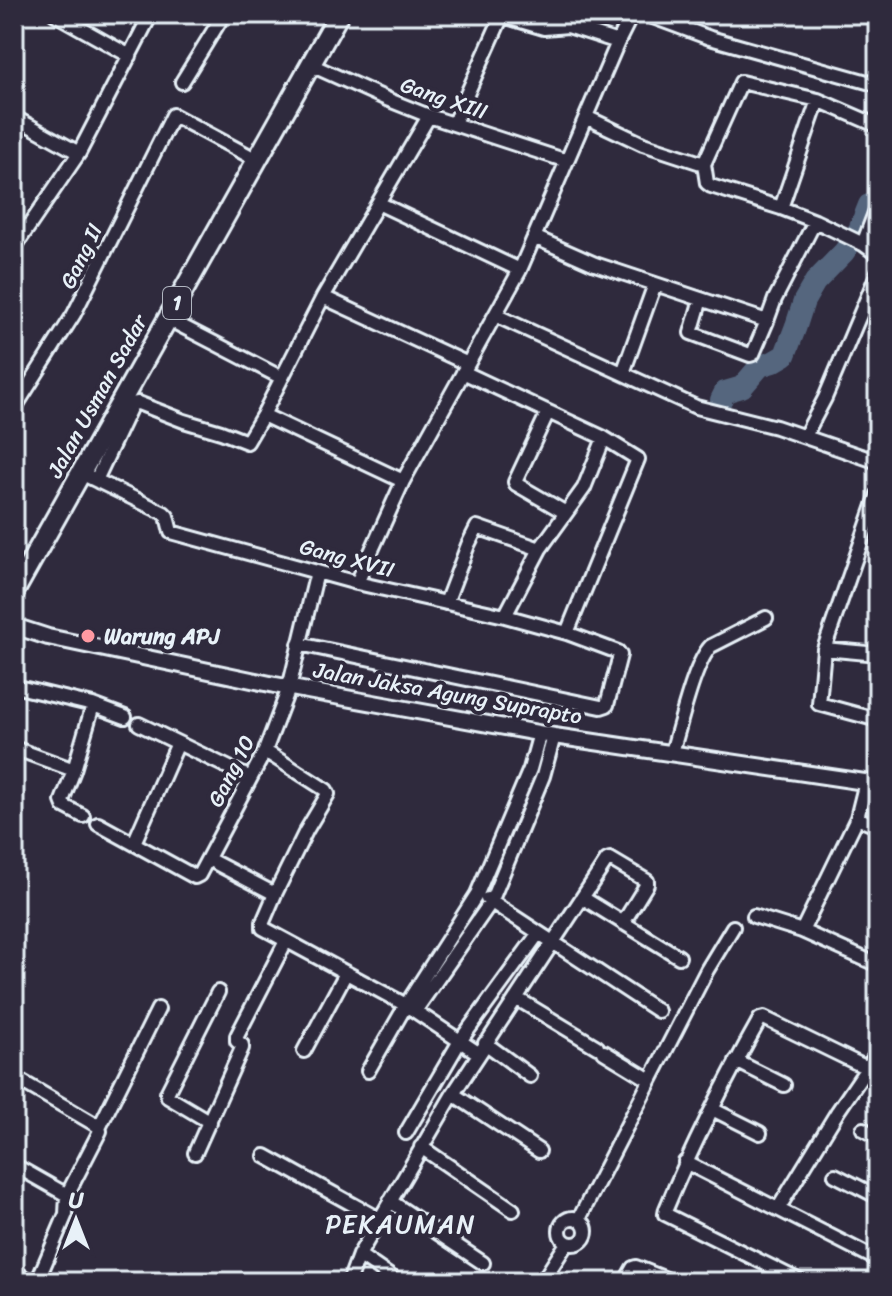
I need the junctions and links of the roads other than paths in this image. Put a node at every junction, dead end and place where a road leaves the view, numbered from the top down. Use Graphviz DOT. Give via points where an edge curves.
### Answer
graph roads {
  1 [pos="55,14"];
  2 [pos="151,14"];
  3 [pos="224,14"];
  4 [pos="339,14"];
  5 [pos="632,14"];
  6 [pos="645,14"];
  7 [pos="618,42"];
  8 [pos="130,56"];
  9 [pos="311,65"];
  10 [pos="182,82"];
  11 [pos="878,85"];
  12 [pos="818,100"];
  13 [pos="429,116"];
  14 [pos="14,117"];
  15 [pos="586,117"];
  16 [pos="454,123"];
  17 [pos="878,126"];
  18 [pos="79,153"];
  19 [pos="257,160"];
  20 [pos="567,161"];
  21 [pos="704,164"];
  22 [pos="378,203"];
  23 [pos="781,208"];
  24 [pos="876,208"];
  25 [pos="815,221"];
  26 [pos="534,237"];
  27 [pos="15,242"];
  28 [pos="862,244"];
  29 [pos="878,255"];
  30 [pos="520,270"];
  31 [pos="878,272"];
  32 [pos="655,284"];
  33 [pos="323,297"];
  34 [pos="701,299"];
  35 [pos="495,315"];
  36 [pos="168,319"];
  37 [pos="767,321"];
  38 [pos="466,368"];
  39 [pos="623,373"];
  40 [pos="282,378"];
  41 [pos="14,409"];
  42 [pos="548,412"];
  43 [pos="263,415"];
  44 [pos="805,436"];
  45 [pos="604,438"];
  46 [pos="878,462"];
  47 [pos="81,473"];
  48 [pos="403,481"];
  49 [pos="99,482"];
  50 [pos="878,494"];
  51 [pos="566,513"];
  52 [pos="540,549"];
  53 [pos="317,572"];
  54 [pos="357,583"];
  55 [pos="14,592"];
  56 [pos="446,603"];
  57 [pos="505,616"];
  58 [pos="766,618"];
  59 [pos="14,626"];
  60 [pos="567,633"];
  61 [pos="299,644"];
  62 [pos="824,649"];
  63 [pos="878,654"];
  64 [pos="14,686"];
  65 [pos="289,688"];
  66 [pos="93,705"];
  67 [pos="125,717"];
  68 [pos="878,720"];
  69 [pos="139,724"];
  70 [pos="547,734"];
  71 [pos="178,743"];
  72 [pos="14,748"];
  73 [pos="265,751"];
  74 [pos="672,752"];
  75 [pos="74,770"];
  76 [pos="250,778"];
  77 [pos="872,783"];
  78 [pos="83,816"];
  79 [pos="857,818"];
  80 [pos="98,824"];
  81 [pos="878,827"];
  82 [pos="134,843"];
  83 [pos="208,859"];
  84 [pos="275,894"];
  85 [pos="477,894"];
  86 [pos="583,898"];
  87 [pos="491,902"];
  88 [pos="754,916"];
  89 [pos="623,923"];
  90 [pos="733,927"];
  91 [pos="802,931"];
  92 [pos="538,934"];
  93 [pos="286,941"];
  94 [pos="553,943"];
  95 [pos="679,957"];
  96 [pos="878,965"];
  97 [pos="346,973"];
  98 [pos="218,992"];
  99 [pos="516,998"];
  100 [pos="410,1008"];
  101 [pos="158,1009"];
  102 [pos="658,1011"];
  103 [pos="460,1041"];
  104 [pos="482,1048"];
  105 [pos="304,1051"];
  106 [pos="878,1052"];
  107 [pos="736,1061"];
  108 [pos="867,1068"];
  109 [pos="368,1071"];
  110 [pos="530,1076"];
  111 [pos="14,1077"];
  112 [pos="650,1080"];
  113 [pos="784,1085"];
  114 [pos="453,1094"];
  115 [pos="712,1109"];
  116 [pos="210,1122"];
  117 [pos="863,1129"];
  118 [pos="100,1130"];
  119 [pos="406,1133"];
  120 [pos="760,1133"];
  121 [pos="878,1137"];
  122 [pos="421,1147"];
  123 [pos="539,1151"];
  124 [pos="195,1153"];
  125 [pos="265,1156"];
  126 [pos="685,1162"];
  127 [pos="14,1165"];
  128 [pos="835,1175"];
  129 [pos="67,1195"];
  130 [pos="878,1197"];
  131 [pos="390,1201"];
  132 [pos="778,1209"];
  133 [pos="513,1210"];
  134 [pos="379,1219"];
  135 [pos="359,1255"];
  136 [pos="878,1260"];
  137 [pos="483,1263"];
  138 [pos="14,1272"];
  139 [pos="778,1277"];
  140 [pos="29,1282"];
  141 [pos="37,1282"];
  142 [pos="349,1282"];
  143 [pos="398,1282"];
  144 [pos="542,1282"];
  145 [pos="625,1282"];
  146 [pos="674,1282"];
  147 [pos="802,1282"];
  1 -- 8 [label="street"];
  2 -- 8 [label="street"];
  3 -- 10 [label="street"];
  4 -- 9 [label="highway, Jalan Usman Sadar / 1"];
  5 -- 7 [label="street"];
  6 -- 11 [label="street" via="710,38"];
  7 -- 15 [label="street"];
  7 -- 16 [label="street" via="568,26 544,28 501,18"];
  8 -- 18 [label="street"];
  9 -- 13 [label="street, Gang XIII"];
  9 -- 19 [label="highway, Jalan Usman Sadar / 1"];
  12 -- 17 [label="street"];
  12 -- 21 [label="street" via="741,82"];
  12 -- 23 [label="street"];
  13 -- 16 [label="street, Gang XIII"];
  13 -- 22 [label="street"];
  14 -- 18 [label="street"];
  15 -- 20 [label="street"];
  15 -- 21 [label="street"];
  16 -- 20 [label="street, Gang XIII"];
  18 -- 27 [label="street"];
  19 -- 36 [label="highway, Jalan Usman Sadar / 1"];
  19 -- 41 [label="street, Gang II" via="173,115 74,314"];
  20 -- 26 [label="street"];
  21 -- 23 [label="street" via="711,186"];
  22 -- 30 [label="street"];
  22 -- 33 [label="street"];
  23 -- 25 [label="street"];
  24 -- 28 [label="street"];
  25 -- 28 [label="street"];
  25 -- 37 [label="street"];
  26 -- 30 [label="street"];
  26 -- 32 [label="street"];
  28 -- 29 [label="street"];
  30 -- 35 [label="street"];
  31 -- 44 [label="street"];
  32 -- 34 [label="street"];
  32 -- 39 [label="street"];
  33 -- 38 [label="street"];
  33 -- 40 [label="street"];
  34 -- 37 [label="street"];
  34 -- 37 [label="street" via="691,333 750,355"];
  35 -- 38 [label="street"];
  35 -- 39 [label="street"];
  36 -- 40 [label="street"];
  36 -- 47 [label="highway, Jalan Usman Sadar / 1"];
  38 -- 42 [label="street"];
  38 -- 48 [label="street"];
  39 -- 44 [label="street" via="696,407"];
  40 -- 43 [label="street"];
  42 -- 45 [label="street"];
  42 -- 51 [label="street" via="515,482"];
  43 -- 48 [label="street"];
  43 -- 49 [label="street" via="245,442 132,404"];
  44 -- 46 [label="street"];
  45 -- 51 [label="street" via="584,488"];
  45 -- 60 [label="street" via="637,461"];
  47 -- 49 [label="street, Gang XVII"];
  47 -- 55 [label="highway, Jalan Usman Sadar / 1"];
  48 -- 54 [label="street"];
  49 -- 53 [label="street, Gang XVII" via="164,513 171,532"];
  50 -- 62 [label="street"];
  51 -- 52 [label="street"];
  52 -- 56 [label="street" via="477,527"];
  52 -- 57 [label="street"];
  53 -- 54 [label="street, Gang XVII"];
  53 -- 61 [label="street, Gang 10"];
  54 -- 56 [label="street, Gang XVII"];
  56 -- 57 [label="street, Gang XVII"];
  57 -- 60 [label="street, Gang XVII"];
  58 -- 74 [label="street" via="705,653"];
  59 -- 65 [label="main road, Jalan Jaksa Agung Suprapto"];
  60 -- 61 [label="street, Gang XVII" via="620,655 607,705"];
  61 -- 65 [label="street, Gang 10"];
  62 -- 63 [label="street"];
  62 -- 68 [label="street" via="819,704"];
  64 -- 66 [label="street"];
  65 -- 70 [label="main road, Jalan Jaksa Agung Suprapto"];
  65 -- 73 [label="street, Gang 10"];
  66 -- 67 [label="street"];
  66 -- 75 [label="street"];
  69 -- 71 [label="street"];
  70 -- 74 [label="main road, Jalan Jaksa Agung Suprapto"];
  70 -- 85 [label="street"];
  70 -- 87 [label="street" via="543,776"];
  71 -- 76 [label="street"];
  71 -- 82 [label="street"];
  72 -- 75 [label="street"];
  73 -- 76 [label="street, Gang 10"];
  73 -- 84 [label="street" via="328,794"];
  74 -- 77 [label="main road, Jalan Jaksa Agung Suprapto"];
  75 -- 78 [label="street" via="62,803"];
  76 -- 83 [label="street, Gang 10"];
  77 -- 79 [label="street"];
  79 -- 81 [label="street"];
  79 -- 91 [label="street"];
  80 -- 82 [label="street"];
  82 -- 83 [label="street" via="195,877"];
  83 -- 84 [label="street"];
  84 -- 93 [label="street" via="262,926"];
  85 -- 87 [label="street"];
  85 -- 100 [label="street"];
  86 -- 89 [label="street"];
  86 -- 89 [label="street" via="612,859 647,881"];
  86 -- 94 [label="street"];
  87 -- 92 [label="street"];
  87 -- 100 [label="street"];
  88 -- 91 [label="street"];
  89 -- 95 [label="street"];
  90 -- 112 [label="street"];
  91 -- 96 [label="street"];
  92 -- 94 [label="street"];
  92 -- 103 [label="street"];
  93 -- 97 [label="street"];
  93 -- 116 [label="street" via="237,1036 242,1048"];
  94 -- 99 [label="street"];
  94 -- 102 [label="street"];
  97 -- 100 [label="street"];
  97 -- 105 [label="street"];
  98 -- 116 [label="street" via="167,1093"];
  99 -- 104 [label="street"];
  99 -- 112 [label="street"];
  100 -- 103 [label="street"];
  100 -- 109 [label="street"];
  101 -- 118 [label="street"];
  103 -- 104 [label="street"];
  103 -- 119 [label="street"];
  104 -- 110 [label="street"];
  104 -- 114 [label="street"];
  106 -- 108 [label="street"];
  107 -- 108 [label="street" via="764,1018"];
  107 -- 113 [label="street"];
  107 -- 115 [label="street"];
  108 -- 132 [label="street"];
  111 -- 118 [label="street"];
  112 -- 144 [label="street" via="579,1219 585,1235 576,1244 567,1243"];
  114 -- 122 [label="street"];
  114 -- 123 [label="street"];
  115 -- 120 [label="street"];
  115 -- 126 [label="street"];
  116 -- 124 [label="street"];
  117 -- 121 [label="street"];
  118 -- 129 [label="street"];
  122 -- 131 [label="street"];
  122 -- 133 [label="street"];
  125 -- 134 [label="street"];
  126 -- 132 [label="street"];
  126 -- 139 [label="street" via="665,1214"];
  127 -- 129 [label="street"];
  128 -- 130 [label="street"];
  129 -- 141 [label="street" via="66,1214"];
  131 -- 134 [label="street"];
  131 -- 137 [label="street"];
  132 -- 136 [label="street"];
  134 -- 135 [label="street"];
  135 -- 142 [label="street"];
  135 -- 143 [label="street"];
  138 -- 140 [label="main road"];
  139 -- 147 [label="street"];
  145 -- 146 [label="street" via="636,1267"];
}
